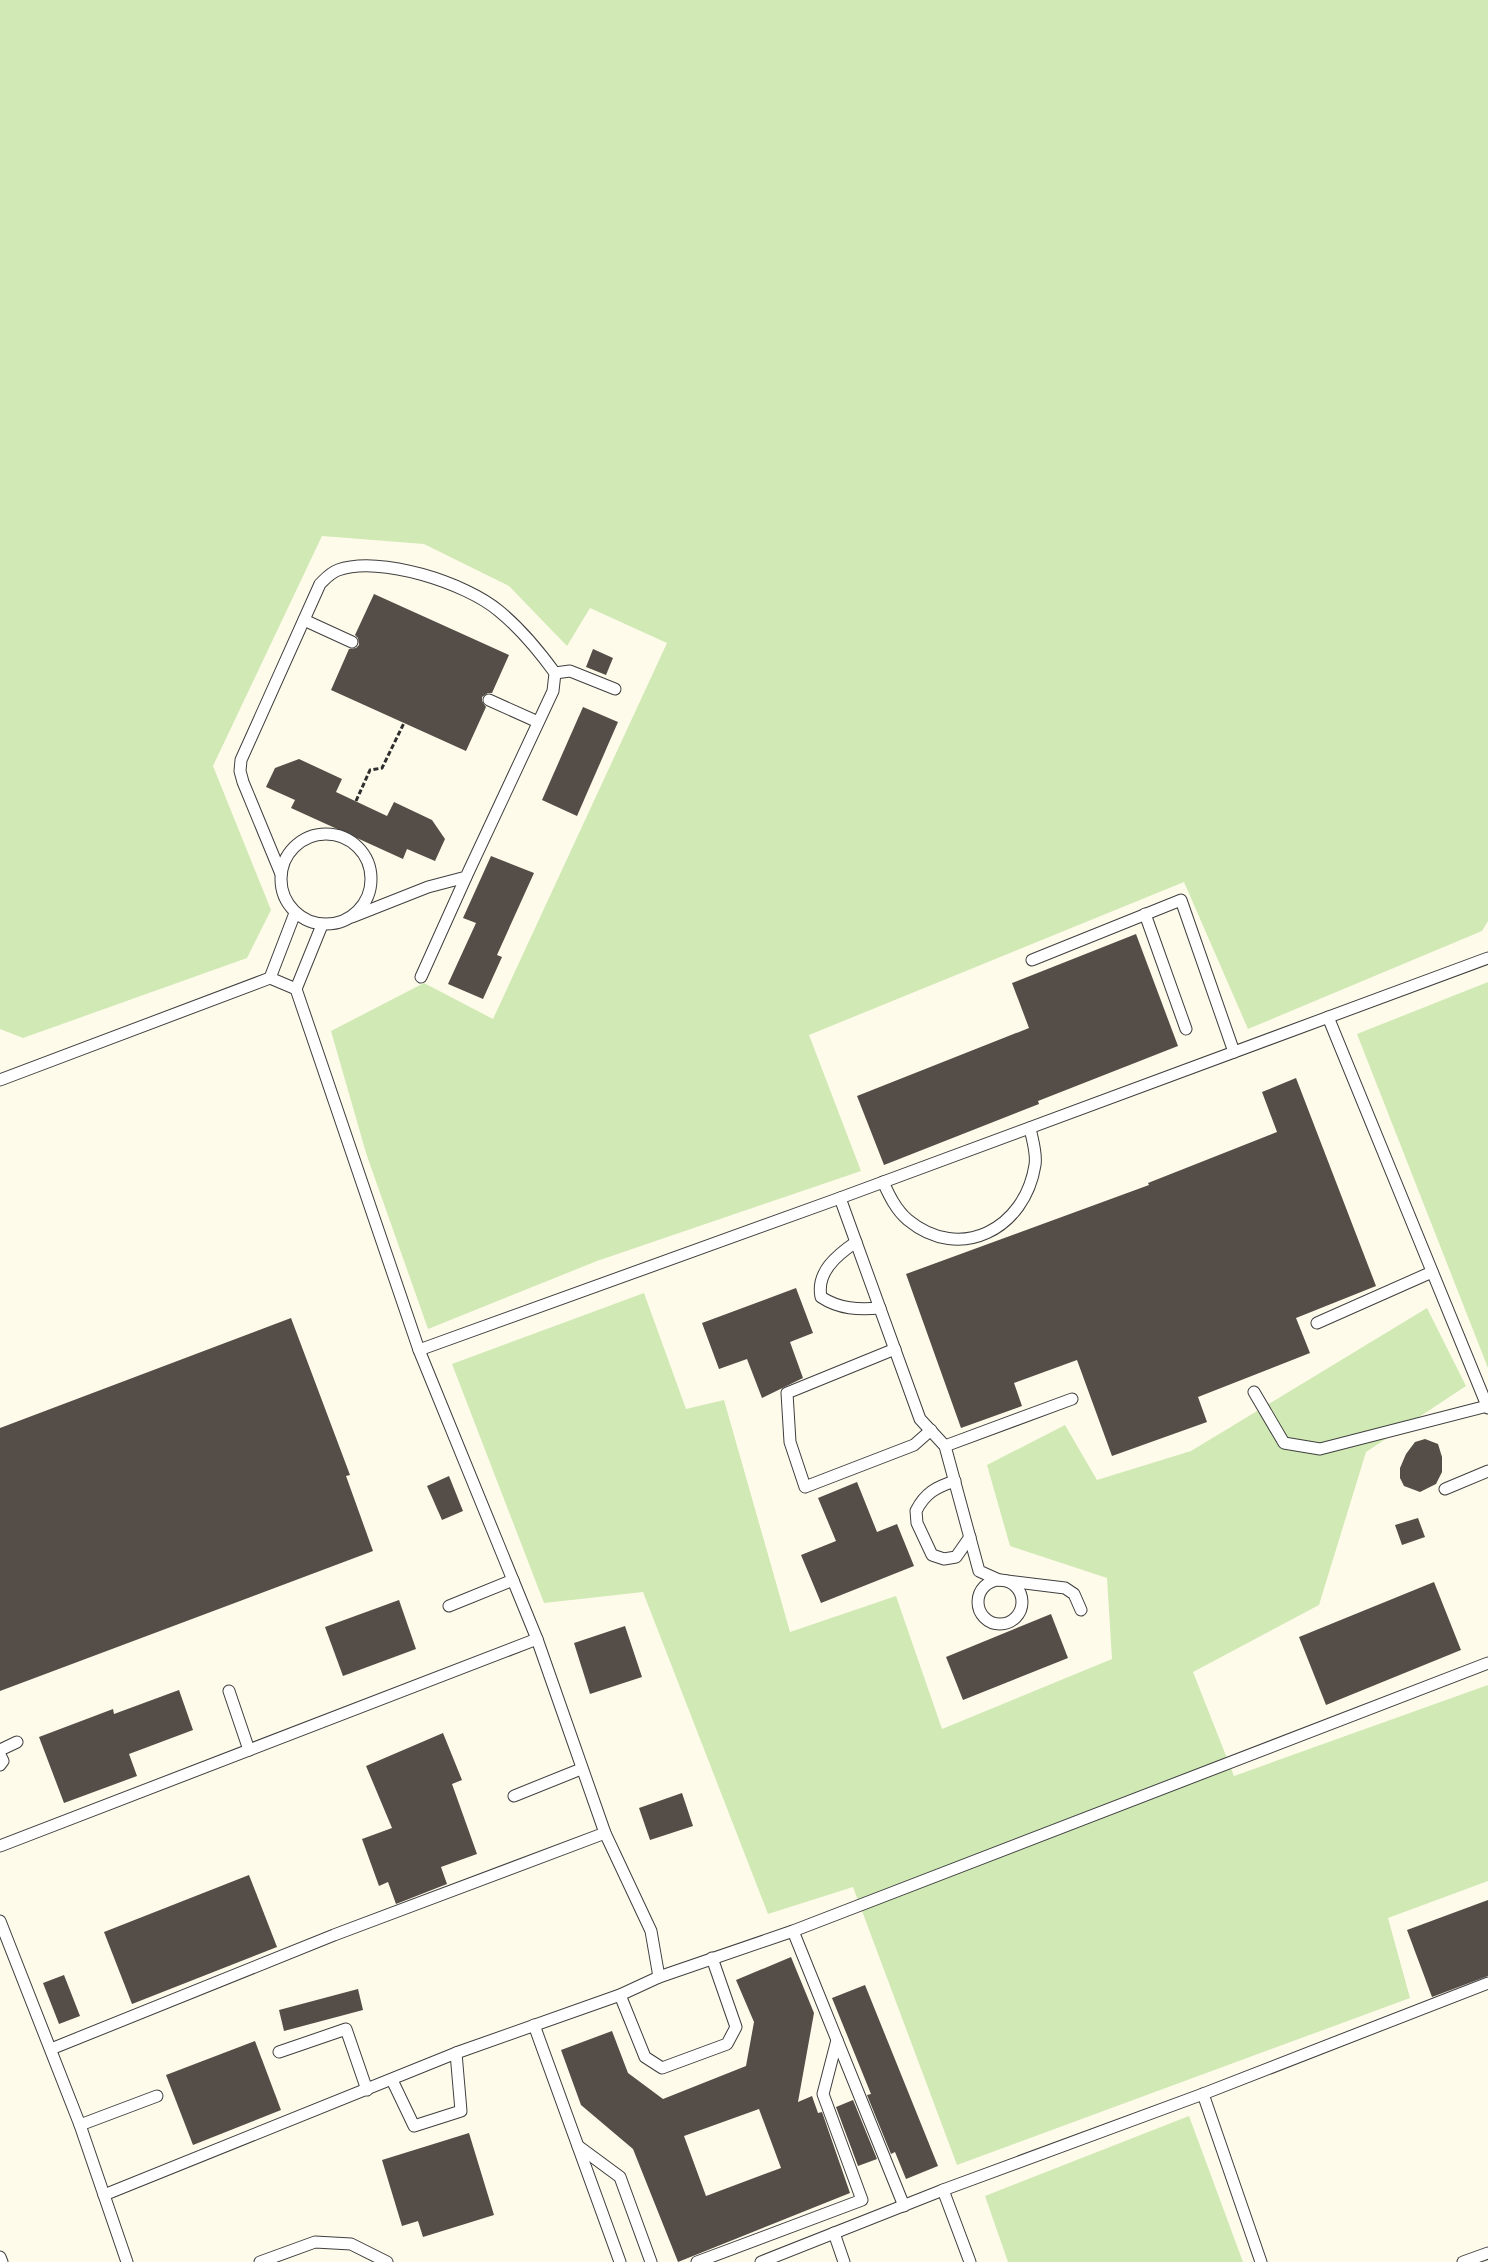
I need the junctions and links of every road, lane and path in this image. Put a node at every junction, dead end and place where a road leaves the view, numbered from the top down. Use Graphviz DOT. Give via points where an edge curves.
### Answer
graph roads {
  1 [pos="304,620"];
  2 [pos="352,642"];
  3 [pos="555,673"];
  4 [pos="615,689"];
  5 [pos="488,700"];
  6 [pos="538,722"];
  7 [pos="404,723"];
  8 [pos="356,801"];
  9 [pos="281,874"];
  10 [pos="466,877"];
  11 [pos="295,912"];
  12 [pos="1145,914"];
  13 [pos="352,917"];
  14 [pos="322,925"];
  15 [pos="1488,958"];
  16 [pos="1032,960"];
  17 [pos="421,977"];
  18 [pos="270,978"];
  19 [pos="296,989"];
  20 [pos="1328,1018"];
  21 [pos="1186,1029"];
  22 [pos="1234,1052"];
  23 [pos="0,1080"];
  24 [pos="1030,1128"];
  25 [pos="883,1182"];
  26 [pos="840,1198"];
  27 [pos="856,1242"];
  28 [pos="1432,1272"];
  29 [pos="880,1308"];
  30 [pos="1317,1323"];
  31 [pos="895,1349"];
  32 [pos="419,1350"];
  33 [pos="1254,1392"];
  34 [pos="1072,1399"];
  35 [pos="1488,1407"];
  36 [pos="931,1430"];
  37 [pos="945,1446"];
  38 [pos="1488,1471"];
  39 [pos="954,1482"];
  40 [pos="1445,1489"];
  41 [pos="970,1537"];
  42 [pos="512,1580"];
  43 [pos="449,1606"];
  44 [pos="1081,1610"];
  45 [pos="537,1639"];
  46 [pos="1488,1663"];
  47 [pos="228,1691"];
  48 [pos="17,1742"];
  49 [pos="0,1750"];
  50 [pos="249,1750"];
  51 [pos="0,1755"];
  52 [pos="0,1765"];
  53 [pos="581,1769"];
  54 [pos="514,1796"];
  55 [pos="604,1833"];
  56 [pos="0,1846"];
  57 [pos="0,1921"];
  58 [pos="793,1931"];
  59 [pos="712,1958"];
  60 [pos="659,1977"];
  61 [pos="1488,1982"];
  62 [pos="620,1995"];
  63 [pos="534,2026"];
  64 [pos="837,2040"];
  65 [pos="51,2049"];
  66 [pos="279,2052"];
  67 [pos="456,2053"];
  68 [pos="392,2080"];
  69 [pos="367,2090"];
  70 [pos="1203,2094"];
  71 [pos="157,2096"];
  72 [pos="80,2125"];
  73 [pos="578,2146"];
  74 [pos="943,2190"];
  75 [pos="104,2195"];
  76 [pos="904,2206"];
  77 [pos="834,2233"];
  78 [pos="1488,2253"];
  79 [pos="0,2256"];
  80 [pos="2,2262"];
  81 [pos="127,2262"];
  82 [pos="260,2262"];
  83 [pos="387,2262"];
  84 [pos="620,2262"];
  85 [pos="652,2262"];
  86 [pos="697,2262"];
  87 [pos="761,2262"];
  88 [pos="844,2262"];
  89 [pos="970,2262"];
  90 [pos="1261,2262"];
  91 [pos="1463,2262"];
  1 -- 2 [label="lane"];
  1 -- 3 [label="lane" via="320,584 328,575 367,566 405,570 472,592 522,632"];
  1 -- 9 [label="lane" via="241,760 240,771"];
  3 -- 4 [label="lane" via="570,671"];
  3 -- 6 [label="lane" via="552,691"];
  5 -- 6 [label="lane"];
  6 -- 10 [label="lane"];
  7 -- 8 [label="path" via="382,768 370,770"];
  9 -- 11 [label="lane" via="286,901"];
  9 -- 13 [label="lane" via="294,847 306,838 320,834 349,840 361,850 371,878 369,893"];
  10 -- 13 [label="lane" via="428,887"];
  10 -- 17 [label="lane"];
  11 -- 14 [label="lane"];
  11 -- 18 [label="lane"];
  12 -- 16 [label="lane"];
  12 -- 21 [label="lane"];
  12 -- 22 [label="lane" via="1181,900"];
  13 -- 14 [label="lane"];
  14 -- 19 [label="lane"];
  15 -- 20 [label="lane"];
  18 -- 19 [label="lane"];
  18 -- 23 [label="lane"];
  19 -- 32 [label="lane"];
  20 -- 22 [label="lane"];
  20 -- 28 [label="lane"];
  22 -- 24 [label="lane"];
  24 -- 25 [label="lane"];
  24 -- 25 [label="lane" via="1036,1164 1024,1199 1013,1216 999,1228 967,1238 936,1236 907,1219 896,1207"];
  25 -- 26 [label="lane"];
  26 -- 27 [label="lane"];
  26 -- 32 [label="lane"];
  27 -- 29 [label="lane"];
  27 -- 29 [label="lane" via="828,1266 819,1287 821,1297 831,1304 847,1308"];
  28 -- 30 [label="lane"];
  28 -- 35 [label="lane"];
  29 -- 31 [label="lane"];
  31 -- 36 [label="lane" via="920,1419"];
  31 -- 36 [label="lane" via="787,1393 790,1442 805,1487 914,1445"];
  32 -- 42 [label="lane"];
  33 -- 35 [label="lane" via="1284,1443 1320,1450"];
  34 -- 37 [label="lane"];
  36 -- 37 [label="lane"];
  37 -- 39 [label="lane"];
  38 -- 40 [label="lane"];
  39 -- 41 [label="lane"];
  39 -- 41 [label="lane" via="930,1491 916,1511 917,1523 932,1555 944,1559 956,1556"];
  41 -- 44 [label="lane" via="978,1571 999,1580 1065,1588 1074,1594"];
  42 -- 43 [label="lane"];
  42 -- 45 [label="lane"];
  45 -- 50 [label="lane"];
  45 -- 53 [label="lane"];
  46 -- 58 [label="lane"];
  47 -- 50 [label="lane"];
  48 -- 49 [label="lane"];
  50 -- 56 [label="lane"];
  51 -- 52 [label="lane" via="3,1761"];
  53 -- 54 [label="lane"];
  53 -- 55 [label="lane"];
  55 -- 60 [label="lane" via="651,1931"];
  55 -- 65 [label="lane" via="334,1935"];
  57 -- 65 [label="lane"];
  58 -- 59 [label="lane"];
  58 -- 64 [label="lane"];
  59 -- 60 [label="lane"];
  59 -- 62 [label="lane" via="736,2027 727,2044 662,2068 645,2058"];
  60 -- 62 [label="lane"];
  61 -- 70 [label="lane"];
  62 -- 63 [label="lane"];
  63 -- 67 [label="lane"];
  63 -- 73 [label="lane"];
  64 -- 76 [label="lane"];
  64 -- 86 [label="lane" via="823,2094 862,2200"];
  65 -- 72 [label="lane"];
  66 -- 69 [label="lane" via="346,2029"];
  67 -- 68 [label="lane"];
  67 -- 68 [label="lane" via="461,2111 414,2126"];
  68 -- 69 [label="lane"];
  69 -- 75 [label="lane"];
  70 -- 74 [label="lane"];
  70 -- 90 [label="lane"];
  71 -- 72 [label="lane"];
  72 -- 75 [label="lane"];
  73 -- 84 [label="lane"];
  73 -- 85 [label="lane" via="620,2177"];
  74 -- 76 [label="lane"];
  74 -- 89 [label="lane"];
  75 -- 81 [label="lane"];
  76 -- 77 [label="lane"];
  77 -- 87 [label="lane"];
  77 -- 88 [label="lane"];
  78 -- 91 [label="lane"];
  79 -- 80 [label="lane"];
  82 -- 83 [label="lane" via="315,2242 351,2244"];
}
